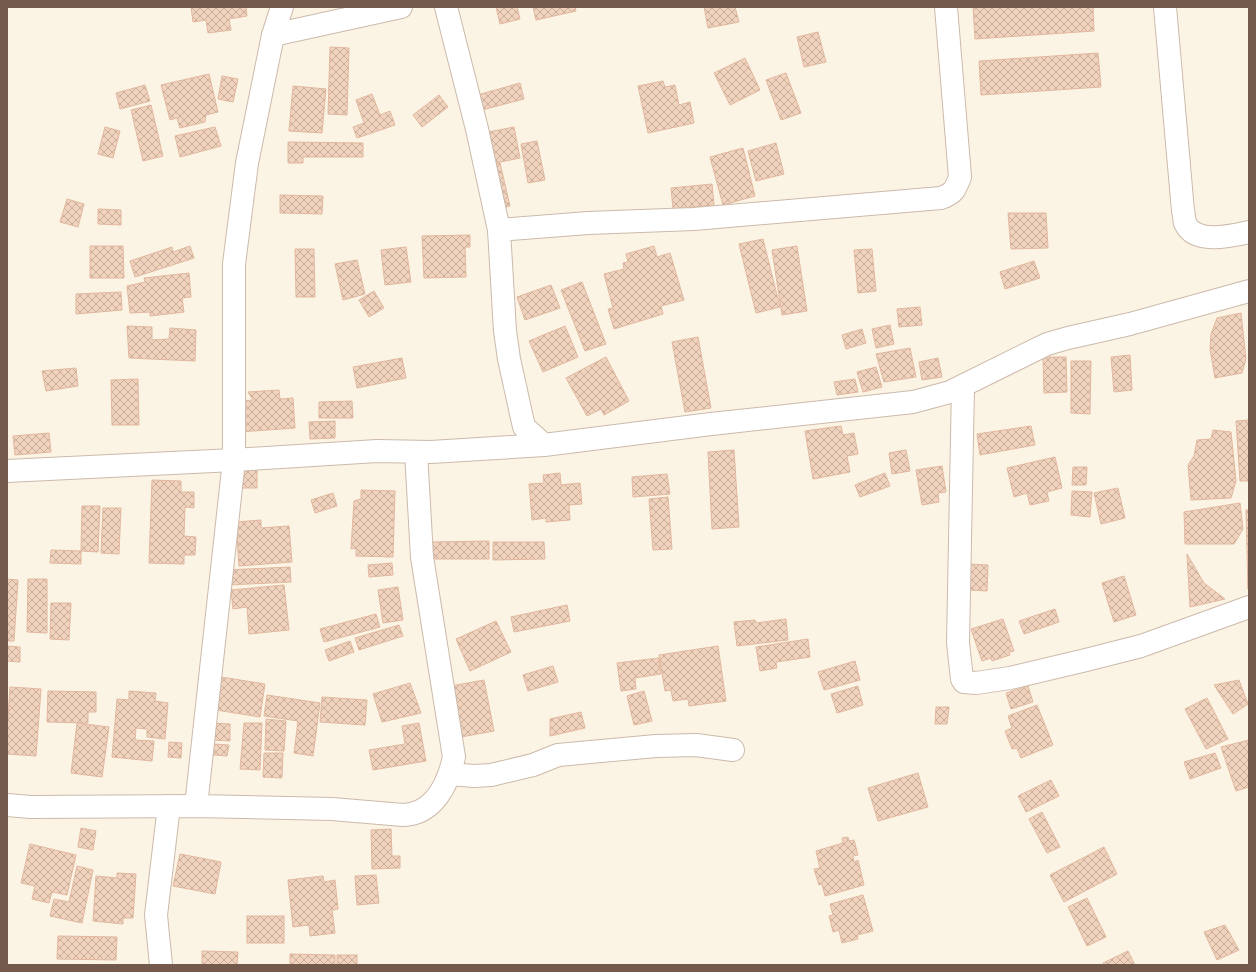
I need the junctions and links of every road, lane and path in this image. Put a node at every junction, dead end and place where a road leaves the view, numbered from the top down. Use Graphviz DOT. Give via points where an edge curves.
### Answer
graph roads {
  1 [pos="282,7"];
  2 [pos="401,7"];
  3 [pos="446,7"];
  4 [pos="946,7"];
  5 [pos="1165,7"];
  6 [pos="273,35"];
  7 [pos="499,230"];
  8 [pos="1249,232"];
  9 [pos="1249,291"];
  10 [pos="963,386"];
  11 [pos="524,427"];
  12 [pos="544,446"];
  13 [pos="514,447"];
  14 [pos="416,452"];
  15 [pos="234,460"];
  16 [pos="7,471"];
  17 [pos="1249,607"];
  18 [pos="733,750"];
  19 [pos="450,774"];
  20 [pos="7,805"];
  21 [pos="169,806"];
  22 [pos="196,806"];
  23 [pos="161,965"];
  1 -- 6 [label="street"];
  2 -- 6 [label="street"];
  3 -- 7 [label="street" via="477,128"];
  4 -- 7 [label="street" via="960,177 955,190 949,195 940,198 702,218"];
  5 -- 8 [label="street" via="1185,223 1197,235 1208,237 1225,237"];
  6 -- 15 [label="street" via="247,163 234,264"];
  7 -- 11 [label="street" via="505,331"];
  9 -- 10 [label="street" via="1047,344"];
  10 -- 12 [label="street" via="913,402 711,424"];
  10 -- 17 [label="street" via="958,643 964,682 985,683 1010,678 1141,646"];
  11 -- 12 [label="street"];
  11 -- 13 [label="street"];
  12 -- 13 [label="street"];
  13 -- 14 [label="street"];
  14 -- 15 [label="street" via="377,451"];
  14 -- 19 [label="street" via="422,557 454,757"];
  15 -- 16 [label="street"];
  15 -- 22 [label="street"];
  18 -- 19 [label="street" via="696,745 656,746 558,755 533,765 491,775"];
  19 -- 22 [label="street" via="432,802 424,810 411,815 332,809"];
  20 -- 21 [label="street"];
  21 -- 22 [label="street"];
  21 -- 23 [label="street" via="156,915"];
}
